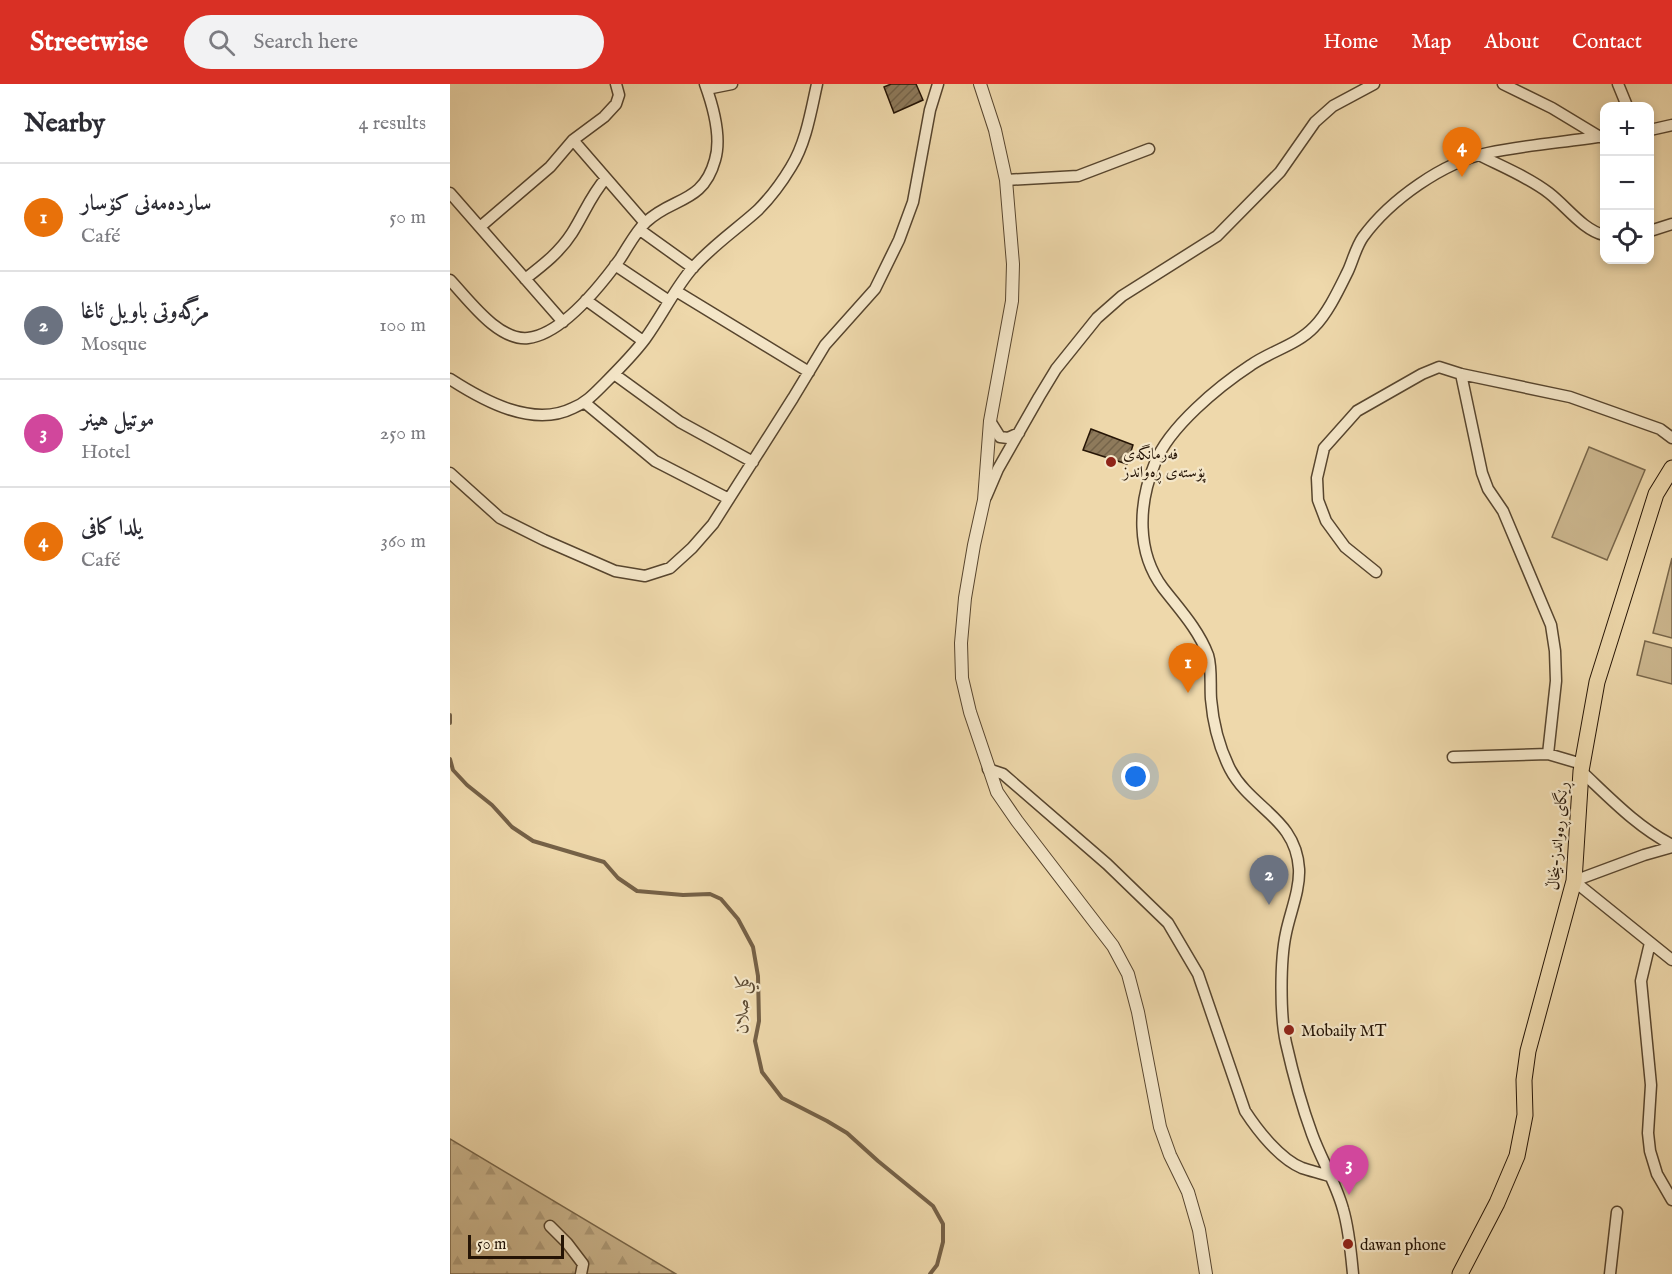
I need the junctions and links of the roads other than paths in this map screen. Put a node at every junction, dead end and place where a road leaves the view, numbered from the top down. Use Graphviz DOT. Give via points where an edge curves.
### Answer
graph roads {
  1 [pos="616,84"];
  2 [pos="732,84"];
  3 [pos="817,84"];
  4 [pos="938,84"];
  5 [pos="980,84"];
  6 [pos="1374,84"];
  7 [pos="1503,84"];
  8 [pos="1618,84"];
  9 [pos="706,86"];
  10 [pos="1625,102"];
  11 [pos="1672,126"];
  12 [pos="1654,129"];
  13 [pos="1600,136"];
  14 [pos="1600,137"];
  15 [pos="573,140"];
  16 [pos="1149,149"];
  17 [pos="1479,155"];
  18 [pos="606,178"];
  19 [pos="1006,180"];
  20 [pos="450,193"];
  21 [pos="1672,224"];
  22 [pos="642,226"];
  23 [pos="480,227"];
  24 [pos="1654,230"];
  25 [pos="1600,234"];
  26 [pos="615,265"];
  27 [pos="693,268"];
  28 [pos="525,279"];
  29 [pos="450,280"];
  30 [pos="676,291"];
  31 [pos="586,300"];
  32 [pos="669,301"];
  33 [pos="563,321"];
  34 [pos="643,341"];
  35 [pos="809,372"];
  36 [pos="614,374"];
  37 [pos="1461,374"];
  38 [pos="450,379"];
  39 [pos="584,402"];
  40 [pos="990,421"];
  41 [pos="1020,432"];
  42 [pos="1672,438"];
  43 [pos="753,462"];
  44 [pos="1672,468"];
  45 [pos="450,473"];
  46 [pos="729,499"];
  47 [pos="984,500"];
  48 [pos="1376,572"];
  49 [pos="1548,754"];
  50 [pos="1453,757"];
  51 [pos="1582,767"];
  52 [pos="988,769"];
  53 [pos="1672,846"];
  54 [pos="1574,881"];
  55 [pos="1650,943"];
  56 [pos="1672,960"];
  57 [pos="1329,1176"];
  58 [pos="1672,1200"];
  59 [pos="1617,1212"];
  60 [pos="550,1226"];
  61 [pos="580,1274"];
  62 [pos="1206,1274"];
  63 [pos="1353,1274"];
  64 [pos="1460,1274"];
  65 [pos="1610,1274"];
  1 -- 15 [label="street" via="616,104"];
  2 -- 9 [label="street"];
  3 -- 27 [label="street" via="800,146 777,188"];
  4 -- 35 [label="street" via="913,202 894,250 875,289 837,328"];
  5 -- 19 [label="street"];
  6 -- 41 [label="street" via="1334,106 1315,122 1280,172 1217,236 1122,296 1096,318 1056,369"];
  7 -- 13 [label="street"];
  8 -- 10 [label="street"];
  9 -- 22 [label="street" via="718,138 716,160 699,190"];
  11 -- 12 [label="street"];
  14 -- 17 [label="street"];
  15 -- 18 [label="street"];
  15 -- 23 [label="street" via="550,167"];
  16 -- 19 [label="street" via="1078,176"];
  17 -- 25 [label="street" via="1526,178"];
  17 -- 57 [label="street" via="1443,169 1393,204 1361,239 1347,273 1314,327 1294,343 1252,364 1176,427 1156,460 1146,490 1141,531 1148,561 1161,586 1198,633 1209,659 1211,703 1222,750 1242,787 1288,832 1295,852 1299,869 1284,938 1284,1034 1296,1088"];
  18 -- 22 [label="street"];
  18 -- 28 [label="street" via="571,235"];
  19 -- 40 [label="street" via="1012,301"];
  20 -- 23 [label="street"];
  21 -- 24 [label="street"];
  22 -- 26 [label="street"];
  22 -- 27 [label="street"];
  23 -- 28 [label="street"];
  26 -- 31 [label="street"];
  26 -- 32 [label="street"];
  27 -- 30 [label="street"];
  28 -- 33 [label="street"];
  29 -- 33 [label="street" via="496,328 514,337 529,338"];
  30 -- 32 [label="street"];
  30 -- 35 [label="street"];
  31 -- 33 [label="street"];
  31 -- 34 [label="street"];
  32 -- 34 [label="street"];
  34 -- 36 [label="street"];
  35 -- 43 [label="street"];
  36 -- 39 [label="street"];
  36 -- 43 [label="street" via="680,422"];
  37 -- 42 [label="street" via="1570,397 1660,429"];
  37 -- 48 [label="street" via="1439,367 1383,395 1357,411 1324,448 1317,478 1318,500 1326,521 1345,547"];
  37 -- 49 [label="street" via="1482,473 1503,511 1551,625 1556,681"];
  38 -- 39 [label="street" via="492,403 526,414 550,414"];
  39 -- 46 [label="street" via="655,461"];
  40 -- 41 [label="street" via="1000,437"];
  40 -- 47 [label="street"];
  41 -- 47 [label="street"];
  43 -- 46 [label="street"];
  44 -- 51 [label="main road, ڕێگای ڕەواندز-بێخاڵ" via="1656,494 1597,682"];
  45 -- 46 [label="street" via="500,518 615,571 645,576 670,568 692,548"];
  47 -- 52 [label="street" via="965,598 961,643 962,678"];
  49 -- 50 [label="street"];
  49 -- 51 [label="street"];
  51 -- 53 [label="street" via="1625,813"];
  51 -- 54 [label="main road, ڕێگای ڕەواندز-بێخاڵ"];
  52 -- 57 [label="street" via="1003,774 1168,923 1198,974 1245,1111 1257,1130 1299,1167"];
  52 -- 62 [label="street" via="997,792 1113,946 1128,974 1160,1127 1188,1192"];
  53 -- 54 [label="street"];
  54 -- 55 [label="street"];
  54 -- 64 [label="main road, ڕێگای ڕەواندز-بێخاڵ" via="1528,1051 1525,1115 1517,1156"];
  55 -- 56 [label="street"];
  55 -- 58 [label="street" via="1641,981 1651,1085 1648,1132 1657,1174"];
  57 -- 63 [label="street" via="1343,1209"];
  59 -- 65 [label="street"];
  60 -- 61 [label="street" via="583,1264"];
}
